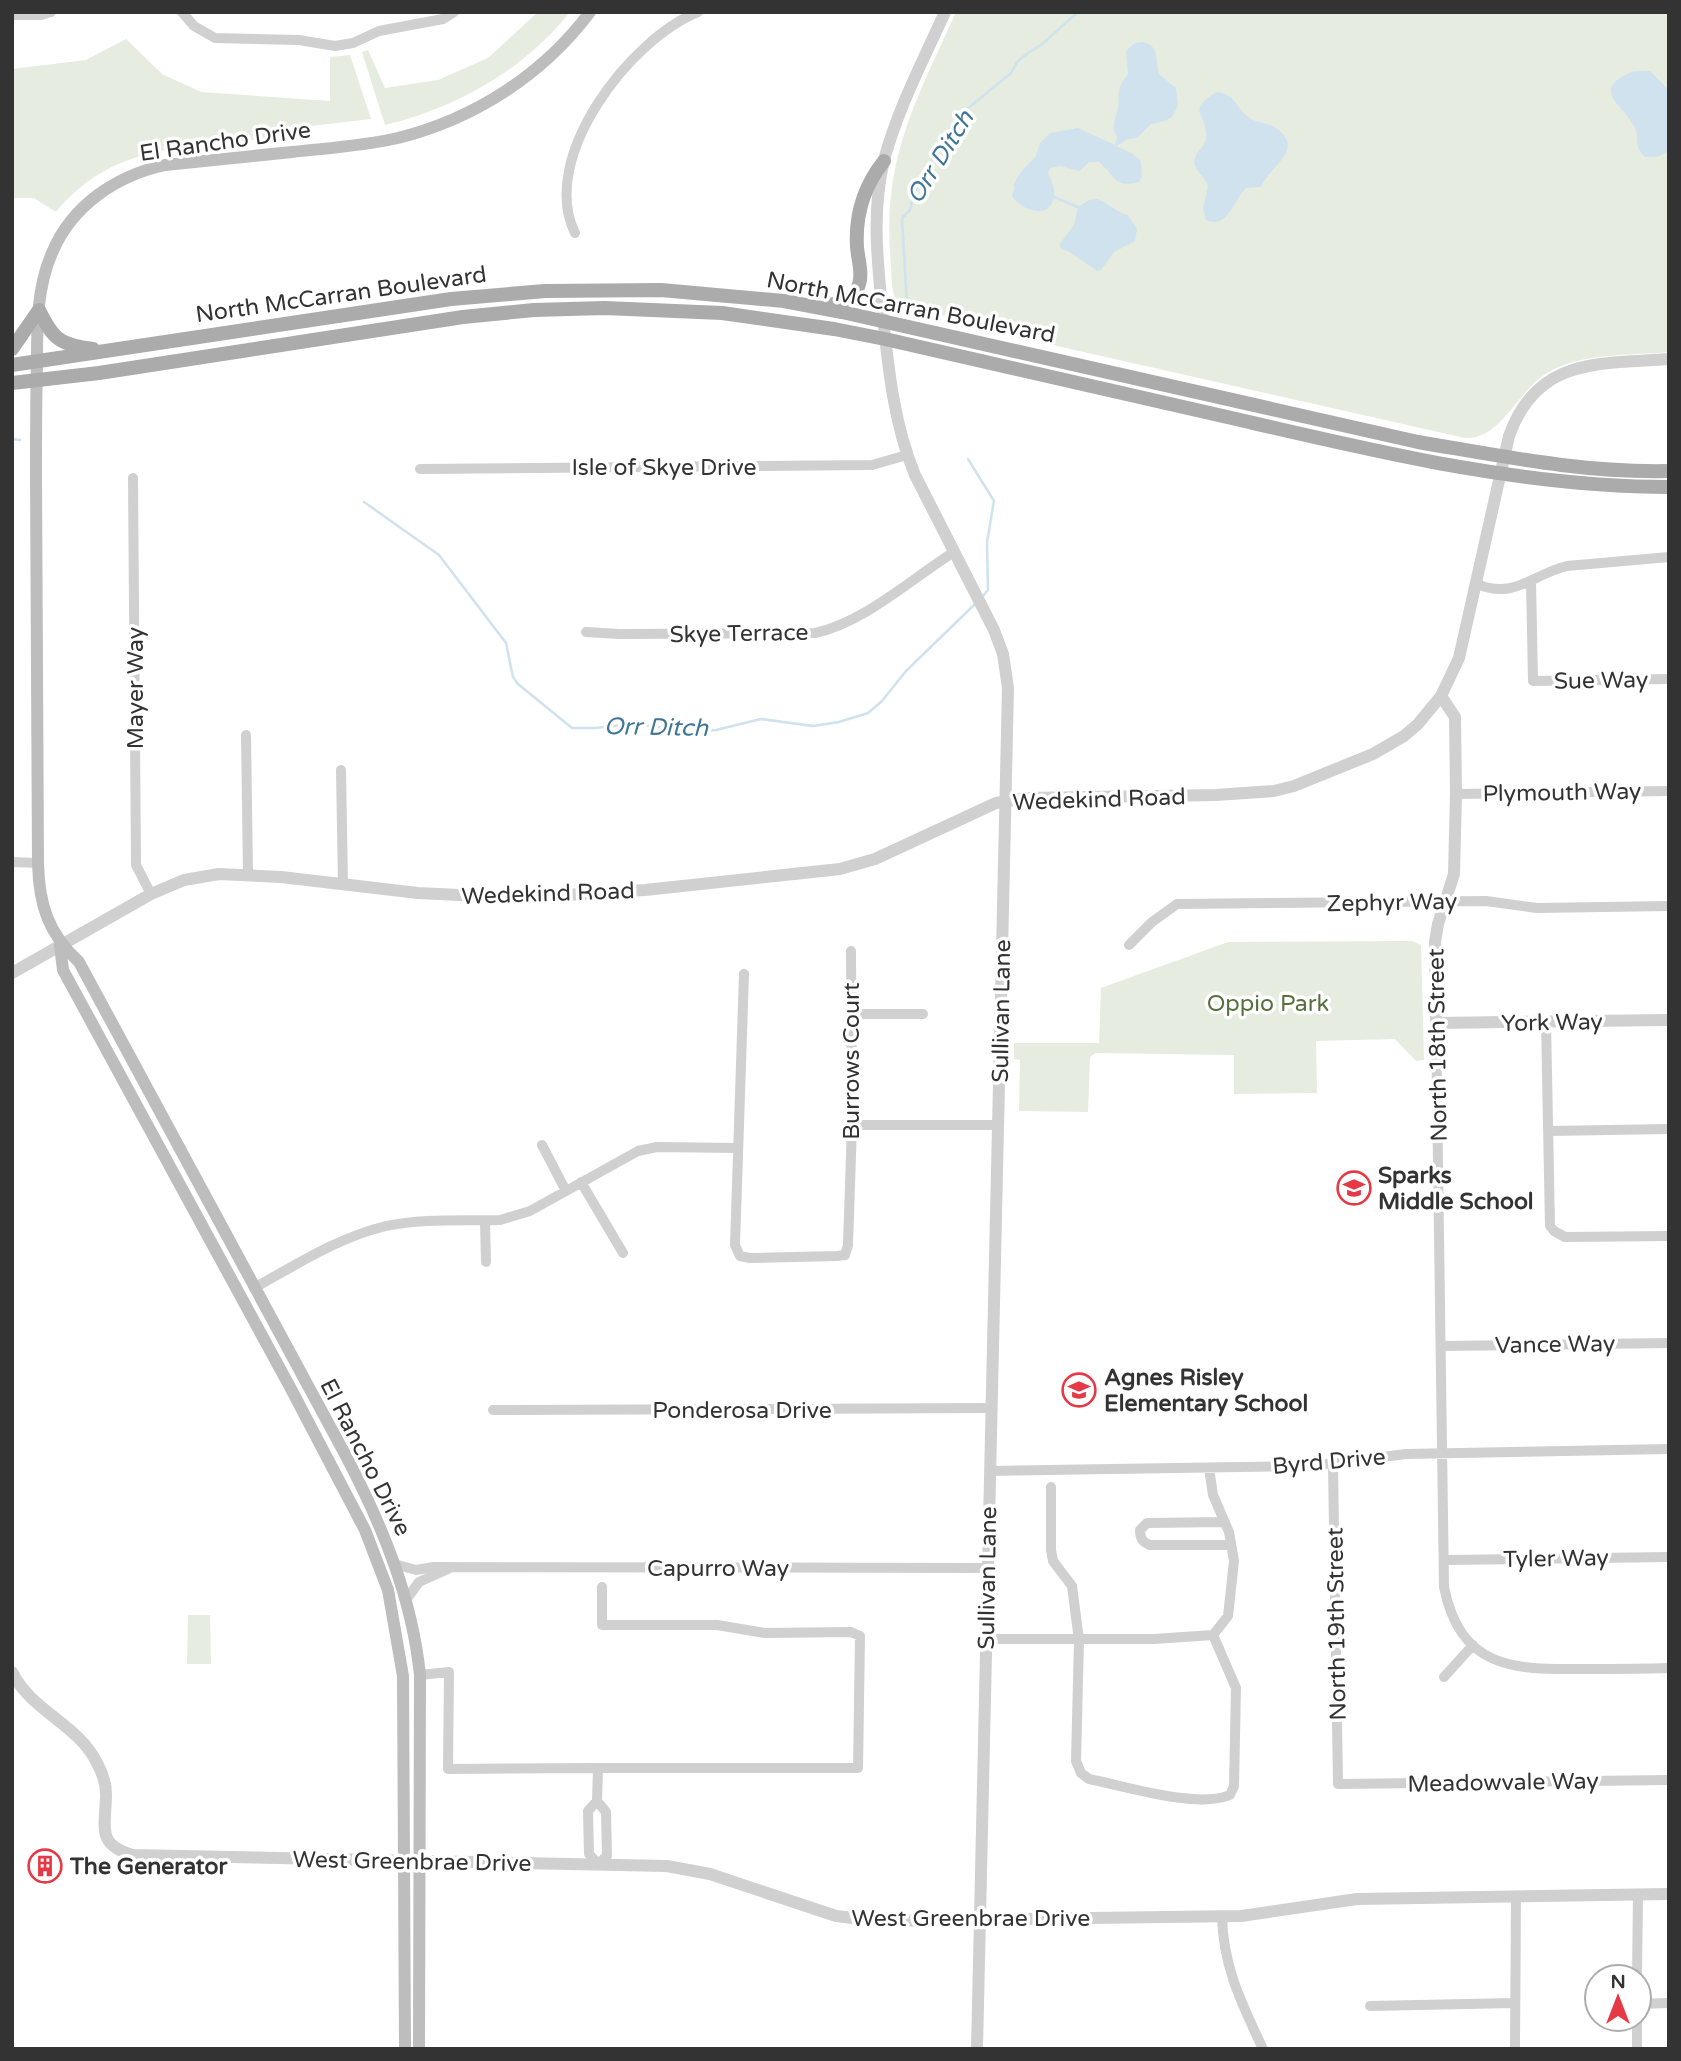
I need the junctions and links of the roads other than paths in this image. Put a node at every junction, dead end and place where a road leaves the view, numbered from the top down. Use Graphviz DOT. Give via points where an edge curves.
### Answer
graph roads {
  1 [pos="51,12"];
  2 [pos="182,12"];
  3 [pos="454,12"];
  4 [pos="590,12"];
  5 [pos="698,12"];
  6 [pos="942,13"];
  7 [pos="12,15"];
  8 [pos="884,161"];
  9 [pos="575,233"];
  10 [pos="822,308"];
  11 [pos="39,310"];
  12 [pos="884,320"];
  13 [pos="886,339"];
  14 [pos="12,349"];
  15 [pos="111,351"];
  16 [pos="1669,359"];
  17 [pos="37,362"];
  18 [pos="12,365"];
  19 [pos="36,379"];
  20 [pos="12,383"];
  21 [pos="907,455"];
  22 [pos="1504,458"];
  23 [pos="419,469"];
  24 [pos="1669,471"];
  25 [pos="1500,475"];
  26 [pos="134,478"];
  27 [pos="1669,487"];
  28 [pos="954,552"];
  29 [pos="1669,557"];
  30 [pos="1531,581"];
  31 [pos="1477,584"];
  32 [pos="586,632"];
  33 [pos="1669,679"];
  34 [pos="1441,696"];
  35 [pos="246,735"];
  36 [pos="341,771"];
  37 [pos="1669,791"];
  38 [pos="1456,794"];
  39 [pos="1005,802"];
  40 [pos="12,862"];
  41 [pos="38,863"];
  42 [pos="248,874"];
  43 [pos="343,885"];
  44 [pos="151,894"];
  45 [pos="1444,901"];
  46 [pos="1669,906"];
  47 [pos="61,945"];
  48 [pos="1129,945"];
  49 [pos="851,951"];
  50 [pos="12,973"];
  51 [pos="744,974"];
  52 [pos="852,1014"];
  53 [pos="923,1014"];
  54 [pos="1669,1020"];
  55 [pos="1546,1022"];
  56 [pos="1436,1023"];
  57 [pos="852,1125"];
  58 [pos="999,1125"];
  59 [pos="1669,1129"];
  60 [pos="1548,1131"];
  61 [pos="542,1145"];
  62 [pos="737,1148"];
  63 [pos="581,1182"];
  64 [pos="566,1191"];
  65 [pos="485,1221"];
  66 [pos="1669,1236"];
  67 [pos="623,1253"];
  68 [pos="486,1262"];
  69 [pos="254,1288"];
  70 [pos="1669,1343"];
  71 [pos="1441,1346"];
  72 [pos="991,1408"];
  73 [pos="493,1410"];
  74 [pos="1669,1450"];
  75 [pos="1442,1453"];
  76 [pos="1333,1464"];
  77 [pos="1209,1468"];
  78 [pos="990,1471"];
  79 [pos="1051,1488"];
  80 [pos="1225,1522"];
  81 [pos="1231,1545"];
  82 [pos="1669,1556"];
  83 [pos="1444,1560"];
  84 [pos="394,1564"];
  85 [pos="449,1568"];
  86 [pos="987,1568"];
  87 [pos="602,1587"];
  88 [pos="388,1590"];
  89 [pos="406,1601"];
  90 [pos="412,1626"];
  91 [pos="1213,1635"];
  92 [pos="986,1639"];
  93 [pos="1079,1640"];
  94 [pos="1474,1645"];
  95 [pos="1669,1668"];
  96 [pos="12,1672"];
  97 [pos="420,1675"];
  98 [pos="1444,1676"];
  99 [pos="598,1768"];
  100 [pos="1669,1780"];
  101 [pos="1338,1784"];
  102 [pos="597,1801"];
  103 [pos="405,1861"];
  104 [pos="420,1861"];
  105 [pos="597,1864"];
  106 [pos="1669,1894"];
  107 [pos="1638,1895"];
  108 [pos="1516,1896"];
  109 [pos="1222,1916"];
  110 [pos="980,1920"];
  111 [pos="1637,1963"];
  112 [pos="1515,2003"];
  113 [pos="1370,2006"];
  114 [pos="405,2049"];
  115 [pos="419,2049"];
  116 [pos="977,2049"];
  117 [pos="1263,2049"];
  118 [pos="1515,2049"];
  1 -- 7 [label="street"];
  2 -- 3 [label="street" via="194,26 215,38 299,40 335,46 379,31 443,19"];
  4 -- 11 [label="main road, El Rancho Drive" via="564,44 522,80 476,108 425,130 373,143 147,169 114,183 85,206 61,235 45,270"];
  5 -- 9 [label="street" via="657,36 612,83 592,113 578,143 568,186 567,217"];
  6 -- 8 [label="street, Sullivan Lane"];
  8 -- 10 [label="main road" via="859,211 858,288 849,298"];
  8 -- 12 [label="street, Sullivan Lane" via="875,222"];
  10 -- 12 [label="main road, North McCarran Boulevard"];
  10 -- 15 [label="main road, North McCarran Boulevard" via="661,290 545,291 451,299"];
  11 -- 14 [label="main road"];
  11 -- 15 [label="main road" via="65,344"];
  11 -- 17 [label="main road, El Rancho Drive"];
  12 -- 13 [label="street, Sullivan Lane"];
  12 -- 22 [label="main road, North McCarran Boulevard"];
  13 -- 19 [label="main road, North McCarran Boulevard" via="722,313 534,310"];
  13 -- 21 [label="street, Sullivan Lane" via="893,399"];
  13 -- 25 [label="main road, North McCarran Boulevard"];
  15 -- 17 [label="main road, North McCarran Boulevard"];
  16 -- 22 [label="street, Wedekind Road" via="1587,366 1551,378 1521,408"];
  17 -- 18 [label="main road, North McCarran Boulevard"];
  17 -- 19 [label="main road, El Rancho Drive"];
  19 -- 20 [label="main road, North McCarran Boulevard"];
  19 -- 41 [label="main road, El Rancho Drive"];
  21 -- 23 [label="street, Isle of Skye Drive" via="872,465"];
  21 -- 28 [label="street, Sullivan Lane"];
  22 -- 24 [label="main road, North McCarran Boulevard" via="1612,471"];
  22 -- 25 [label="street, Wedekind Road"];
  25 -- 27 [label="main road, North McCarran Boulevard"];
  25 -- 31 [label="street, Wedekind Road"];
  26 -- 44 [label="street, Mayer Way" via="136,865"];
  28 -- 32 [label="street, Skye Terrace" via="859,615 822,631"];
  28 -- 39 [label="street, Sullivan Lane" via="994,630 1007,670"];
  29 -- 30 [label="street" via="1567,566"];
  30 -- 31 [label="street" via="1507,590"];
  30 -- 33 [label="street, Sue Way" via="1533,681"];
  31 -- 34 [label="street, Wedekind Road" via="1459,658"];
  34 -- 38 [label="street, North 18th Street" via="1455,717"];
  34 -- 39 [label="street, Wedekind Road" via="1418,724 1389,746 1274,791"];
  35 -- 42 [label="street"];
  36 -- 43 [label="street"];
  37 -- 38 [label="street, Plymouth Way"];
  38 -- 45 [label="street, North 18th Street" via="1454,874"];
  39 -- 43 [label="street, Wedekind Road" via="875,859 841,869 570,897 476,898"];
  39 -- 58 [label="street, Sullivan Lane"];
  40 -- 41 [label="street"];
  41 -- 47 [label="main road, El Rancho Drive" via="43,905"];
  42 -- 43 [label="street, Wedekind Road"];
  42 -- 44 [label="street, Wedekind Road" via="184,880"];
  44 -- 47 [label="street, Wedekind Road"];
  45 -- 46 [label="street, Zephyr Way" via="1537,908"];
  45 -- 48 [label="street, Zephyr Way" via="1177,904"];
  45 -- 56 [label="street, North 18th Street" via="1435,942"];
  47 -- 50 [label="street, Wedekind Road"];
  47 -- 69 [label="main road, El Rancho Drive" via="79,962"];
  47 -- 88 [label="main road, El Rancho Drive" via="63,970 297,1399 365,1530"];
  49 -- 52 [label="street, Burrows Court"];
  51 -- 62 [label="street"];
  52 -- 53 [label="street"];
  52 -- 57 [label="street, Burrows Court"];
  54 -- 55 [label="street, York Way"];
  55 -- 56 [label="street, York Way"];
  55 -- 60 [label="street"];
  56 -- 71 [label="street, North 18th Street"];
  57 -- 58 [label="street"];
  57 -- 62 [label="street, Burrows Court" via="845,1255 740,1256 736,1245"];
  58 -- 72 [label="street, Sullivan Lane"];
  59 -- 60 [label="street"];
  60 -- 66 [label="street" via="1549,1220 1554,1231 1565,1237"];
  61 -- 64 [label="street"];
  62 -- 63 [label="street" via="649,1148"];
  63 -- 64 [label="street"];
  63 -- 67 [label="street"];
  64 -- 65 [label="street" via="514,1217"];
  65 -- 68 [label="street"];
  65 -- 69 [label="street" via="405,1223 367,1231"];
  69 -- 84 [label="main road, El Rancho Drive" via="369,1501"];
  70 -- 71 [label="street, Vance Way"];
  71 -- 75 [label="street, North 18th Street"];
  72 -- 73 [label="street, Ponderosa Drive"];
  72 -- 78 [label="street, Sullivan Lane"];
  74 -- 75 [label="street, Byrd Drive"];
  75 -- 76 [label="street, Byrd Drive"];
  75 -- 83 [label="street, North 18th Street"];
  76 -- 77 [label="street, Byrd Drive"];
  76 -- 101 [label="street, North 19th Street"];
  77 -- 78 [label="street, Byrd Drive"];
  77 -- 80 [label="street" via="1215,1501"];
  78 -- 86 [label="street, Sullivan Lane"];
  79 -- 93 [label="street" via="1053,1561 1072,1586"];
  80 -- 81 [label="street"];
  80 -- 81 [label="street" via="1147,1523 1140,1535 1150,1545"];
  81 -- 91 [label="street" via="1231,1606"];
  82 -- 83 [label="street, Tyler Way"];
  83 -- 94 [label="street, North 18th Street" via="1450,1609"];
  84 -- 85 [label="street, Capurro Way" via="416,1570"];
  84 -- 89 [label="main road, El Rancho Drive"];
  85 -- 86 [label="street, Capurro Way"];
  85 -- 89 [label="street, Capurro Way" via="419,1582"];
  86 -- 92 [label="street, Sullivan Lane"];
  87 -- 99 [label="street" via="602,1625 718,1625 765,1633 851,1632 860,1636 858,1768"];
  88 -- 90 [label="main road" via="396,1595"];
  88 -- 103 [label="main road, El Rancho Drive" via="403,1676"];
  89 -- 90 [label="main road, El Rancho Drive"];
  90 -- 97 [label="main road, El Rancho Drive"];
  91 -- 93 [label="street"];
  91 -- 93 [label="street" via="1236,1688 1234,1786 1230,1795 1206,1800 1089,1779 1081,1773 1076,1761"];
  92 -- 93 [label="street"];
  92 -- 110 [label="street, Sullivan Lane"];
  94 -- 95 [label="street" via="1497,1661 1524,1669"];
  94 -- 98 [label="street"];
  96 -- 103 [label="street, West Greenbrae Drive" via="24,1692 92,1753 106,1793 104,1830 114,1848 133,1855"];
  97 -- 99 [label="street" via="449,1672 448,1769"];
  97 -- 104 [label="main road, El Rancho Drive"];
  99 -- 102 [label="street"];
  100 -- 101 [label="street, Meadowvale Way"];
  102 -- 105 [label="street" via="588,1811 589,1854"];
  102 -- 105 [label="street" via="606,1812 607,1856"];
  103 -- 104 [label="street, West Greenbrae Drive"];
  103 -- 114 [label="main road, El Rancho Drive"];
  104 -- 105 [label="street, West Greenbrae Drive"];
  104 -- 115 [label="main road, El Rancho Drive"];
  105 -- 110 [label="street, West Greenbrae Drive" via="690,1869 857,1920"];
  106 -- 107 [label="street, West Greenbrae Drive"];
  107 -- 108 [label="street, West Greenbrae Drive"];
  107 -- 111 [label="street"];
  108 -- 109 [label="street, West Greenbrae Drive" via="1357,1899"];
  108 -- 112 [label="street"];
  109 -- 110 [label="street, West Greenbrae Drive"];
  109 -- 117 [label="street" via="1232,1983"];
  110 -- 116 [label="street, Sullivan Lane"];
  112 -- 113 [label="street"];
  112 -- 118 [label="street"];
}
